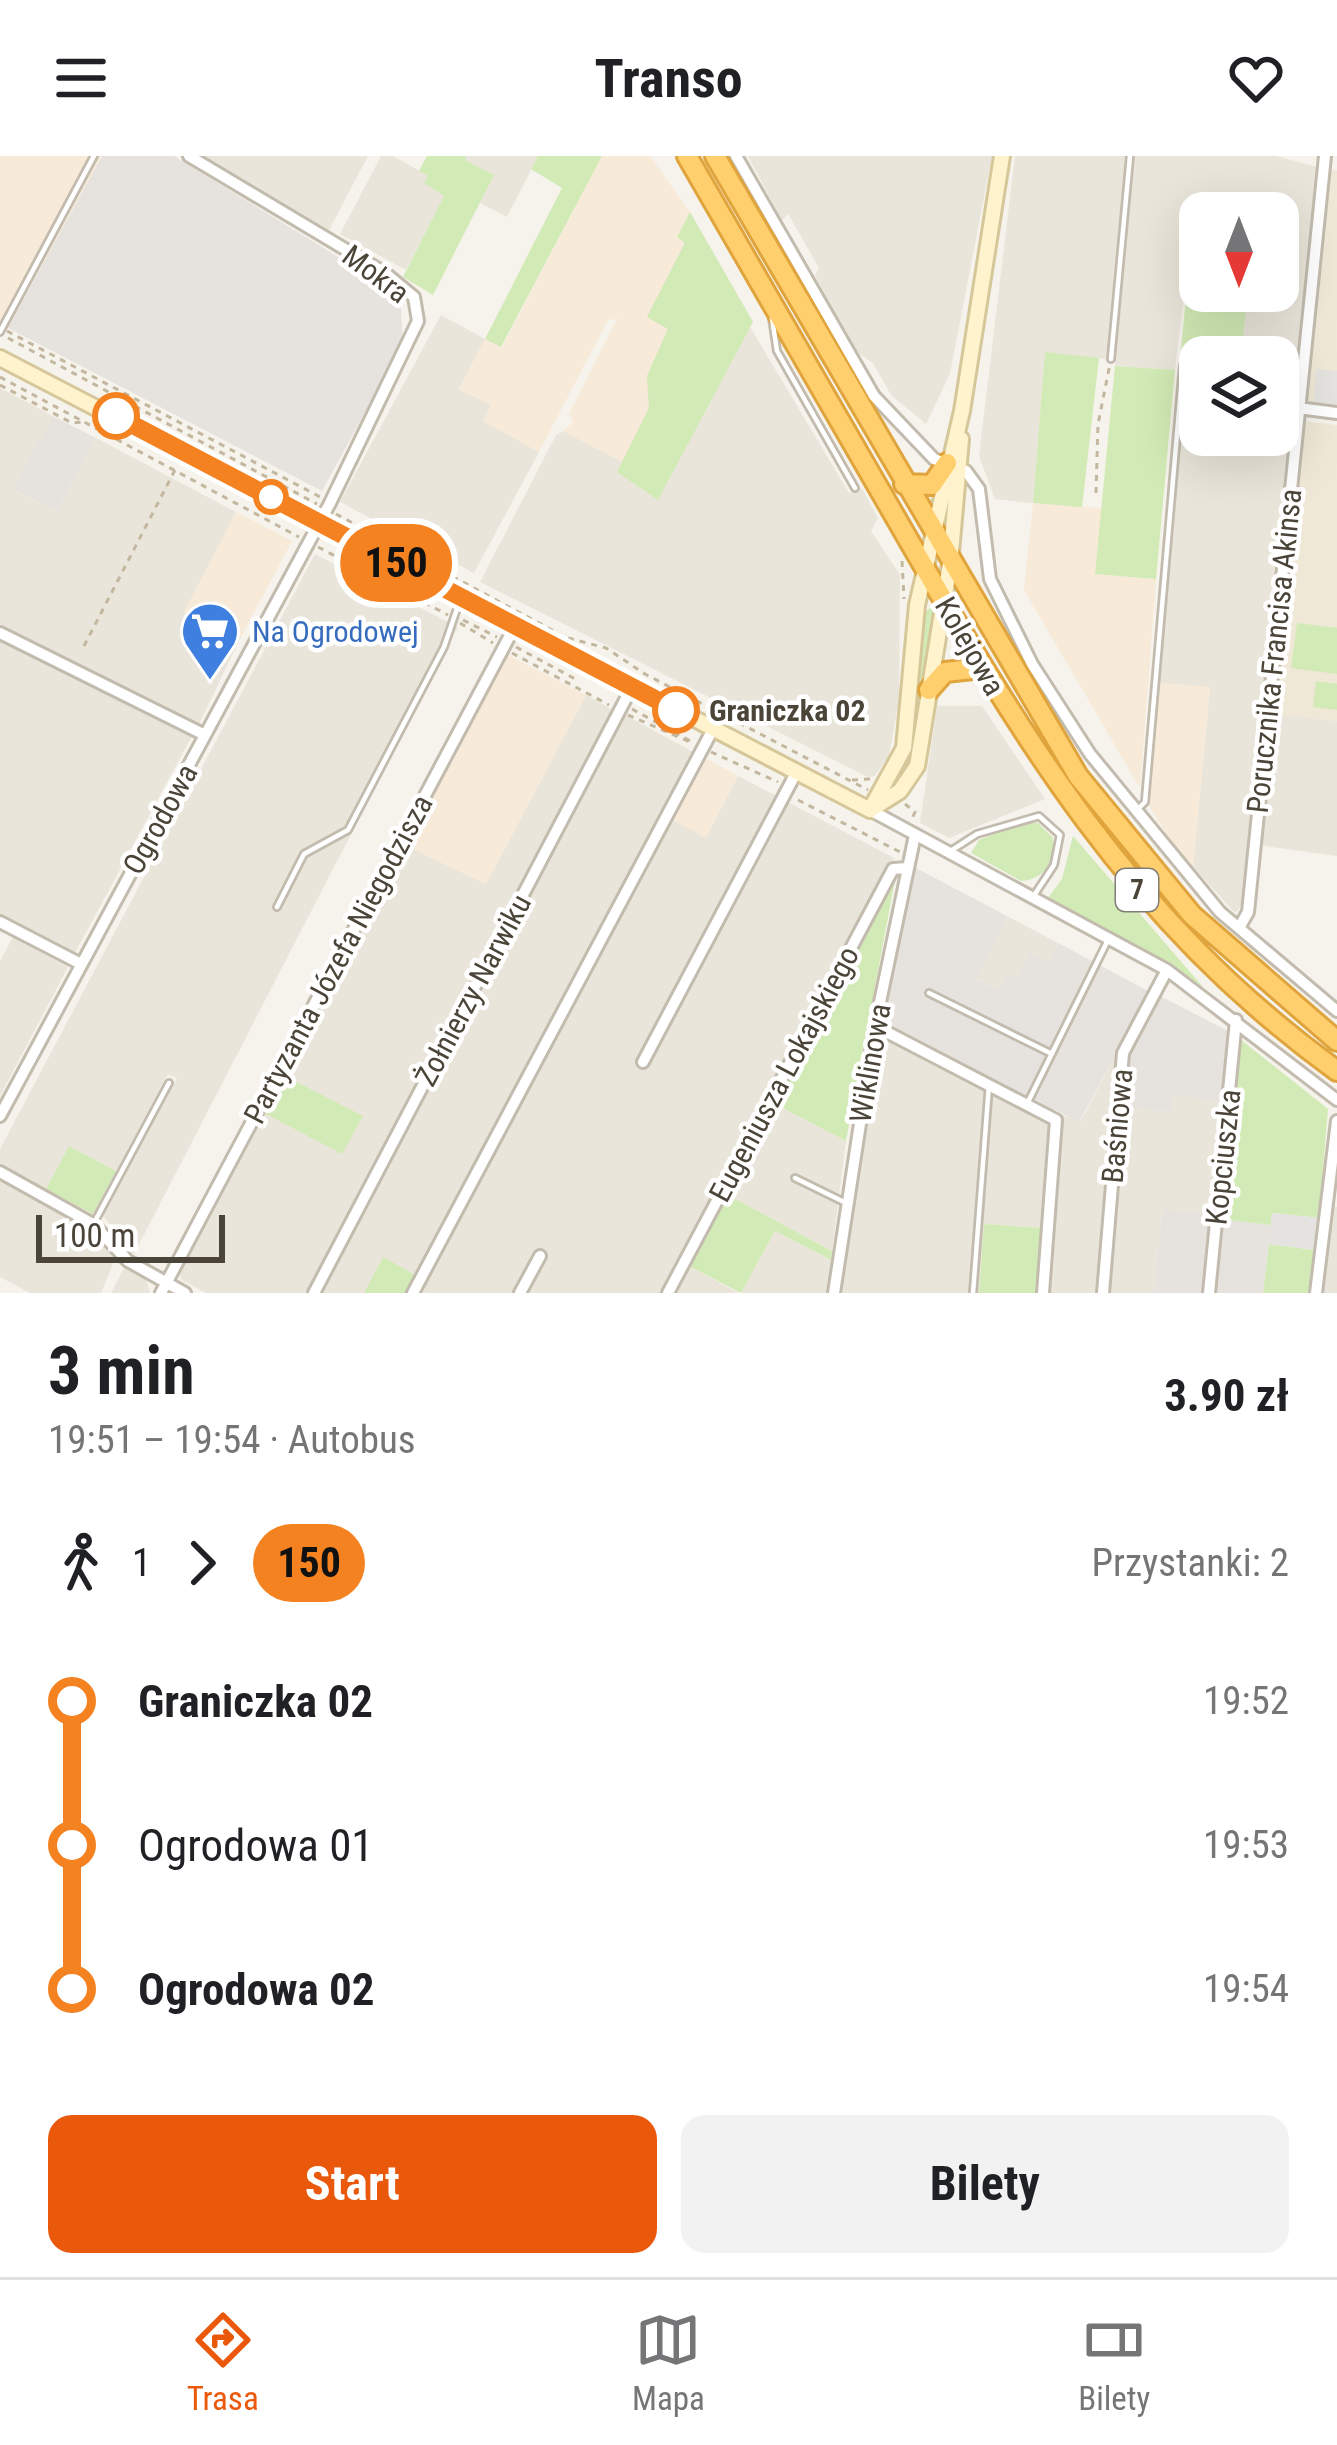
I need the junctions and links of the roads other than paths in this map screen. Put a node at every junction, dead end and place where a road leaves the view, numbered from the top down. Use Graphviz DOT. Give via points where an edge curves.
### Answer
graph roads {
  1 [pos="94,156"];
  2 [pos="189,156"];
  3 [pos="687,156"];
  4 [pos="715,156"];
  5 [pos="736,156"];
  6 [pos="1002,156"];
  7 [pos="1130,156"];
  8 [pos="1325,156"];
  9 [pos="774,306"];
  10 [pos="1,331"];
  11 [pos="0,354"];
  12 [pos="1112,359"];
  13 [pos="1299,399"];
  14 [pos="1299,408"];
  15 [pos="1179,410"];
  16 [pos="811,412"];
  17 [pos="1337,412"];
  18 [pos="838,417"];
  19 [pos="1293,456"];
  20 [pos="953,466"];
  21 [pos="904,484"];
  22 [pos="855,488"];
  23 [pos="323,510"];
  24 [pos="933,535"];
  25 [pos="950,564"];
  26 [pos="926,570"];
  27 [pos="462,598"];
  28 [pos="945,602"];
  29 [pos="515,626"];
  30 [pos="0,633"];
  31 [pos="982,668"];
  32 [pos="632,687"];
  33 [pos="929,690"];
  34 [pos="713,729"];
  35 [pos="205,735"];
  36 [pos="796,773"];
  37 [pos="870,810"];
  38 [pos="1135,813"];
  39 [pos="911,833"];
  40 [pos="948,853"];
  41 [pos="908,863"];
  42 [pos="1033,897"];
  43 [pos="277,907"];
  44 [pos="0,922"];
  45 [pos="1239,928"];
  46 [pos="1109,938"];
  47 [pos="81,964"];
  48 [pos="1167,970"];
  49 [pos="929,993"];
  50 [pos="1337,1011"];
  51 [pos="1236,1020"];
  52 [pos="874,1026"];
  53 [pos="1337,1041"];
  54 [pos="1052,1054"];
  55 [pos="643,1062"];
  56 [pos="1337,1071"];
  57 [pos="169,1083"];
  58 [pos="989,1085"];
  59 [pos="1337,1100"];
  60 [pos="1027,1104"];
  61 [pos="0,1116"];
  62 [pos="1337,1121"];
  63 [pos="0,1172"];
  64 [pos="796,1178"];
  65 [pos="846,1203"];
  66 [pos="93,1224"];
  67 [pos="540,1256"];
  68 [pos="164,1288"];
  69 [pos="184,1293"];
  70 [pos="314,1293"];
  71 [pos="413,1293"];
  72 [pos="520,1293"];
  73 [pos="668,1293"];
  74 [pos="834,1293"];
  75 [pos="973,1293"];
  76 [pos="1043,1293"];
  77 [pos="1103,1293"];
  78 [pos="1209,1293"];
  79 [pos="1316,1293"];
  1 -- 10 [label="lane"];
  2 -- 23 [label="street, Mokra" via="385,273 416,303 412,342"];
  3 -- 9 [label="highway, Kolejowa / 7"];
  4 -- 21 [label="highway, Kolejowa / 7"];
  5 -- 20 [label="street" via="874,396 934,459"];
  6 -- 20 [label="street"];
  7 -- 12 [label="lane"];
  8 -- 13 [label="street, Porucznika Francisa Akinsa"];
  9 -- 16 [label="lane" via="777,352"];
  9 -- 18 [label="highway, Kolejowa / 7"];
  11 -- 23 [label="street" via="184,452"];
  14 -- 17 [label="street"];
  15 -- 38 [label="lane" via="1145,802"];
  16 -- 18 [label="lane"];
  16 -- 22 [label="lane"];
  18 -- 26 [label="highway, Kolejowa / 7"];
  19 -- 45 [label="street, Porucznika Francisa Akinsa" via="1248,912"];
  20 -- 21 [label="highway" via="932,485"];
  20 -- 24 [label="street"];
  20 -- 25 [label="street"];
  20 -- 38 [label="street" via="983,498 986,565 1033,664"];
  21 -- 24 [label="highway, Kolejowa / 7"];
  23 -- 27 [label="street"];
  23 -- 35 [label="street, Ogrodowa"];
  24 -- 25 [label="highway, Kolejowa / 7"];
  24 -- 26 [label="street"];
  25 -- 28 [label="street"];
  25 -- 53 [label="highway, Kolejowa / 7" via="1050,734 1136,852 1227,950"];
  26 -- 28 [label="highway, Kolejowa / 7"];
  26 -- 37 [label="street" via="904,748"];
  27 -- 29 [label="street"];
  27 -- 43 [label="lane" via="348,830 304,854"];
  28 -- 31 [label="highway, Kolejowa / 7"];
  28 -- 33 [label="street"];
  29 -- 32 [label="street"];
  29 -- 68 [label="street, Partyzanta Józefa Niegodzisza"];
  30 -- 35 [label="street"];
  31 -- 33 [label="highway" via="945,672"];
  31 -- 56 [label="highway, Kolejowa / 7" via="1065,799 1140,893 1243,997"];
  32 -- 34 [label="street"];
  32 -- 70 [label="street, Żołnierzy Narwiku"];
  33 -- 37 [label="street" via="910,780"];
  34 -- 36 [label="street"];
  34 -- 71 [label="street"];
  35 -- 47 [label="street, Ogrodowa"];
  36 -- 37 [label="street"];
  36 -- 55 [label="street"];
  37 -- 39 [label="street"];
  38 -- 45 [label="street"];
  39 -- 40 [label="street"];
  39 -- 41 [label="street, Wiklinowa"];
  40 -- 42 [label="street"];
  40 -- 42 [label="lane" via="977,834 1039,816 1060,835 1060,848"];
  41 -- 52 [label="street, Wiklinowa"];
  41 -- 73 [label="street, Eugeniusza Lokajskiego" via="893,869"];
  42 -- 46 [label="street"];
  44 -- 47 [label="street"];
  45 -- 50 [label="street"];
  46 -- 48 [label="street"];
  46 -- 54 [label="lane"];
  47 -- 61 [label="street, Ogrodowa"];
  48 -- 51 [label="street"];
  48 -- 77 [label="street, Baśniowa" via="1123,1052"];
  49 -- 54 [label="lane"];
  51 -- 59 [label="street"];
  51 -- 78 [label="street, Kopciuszka"];
  52 -- 58 [label="street"];
  52 -- 65 [label="street, Wiklinowa"];
  54 -- 60 [label="lane"];
  57 -- 66 [label="lane"];
  58 -- 60 [label="street"];
  58 -- 75 [label="lane"];
  60 -- 76 [label="street" via="1056,1123"];
  62 -- 79 [label="street"];
  63 -- 66 [label="street"];
  64 -- 65 [label="lane"];
  65 -- 74 [label="street, Wiklinowa"];
  66 -- 68 [label="street"];
  67 -- 72 [label="street"];
  68 -- 69 [label="street"];
}
